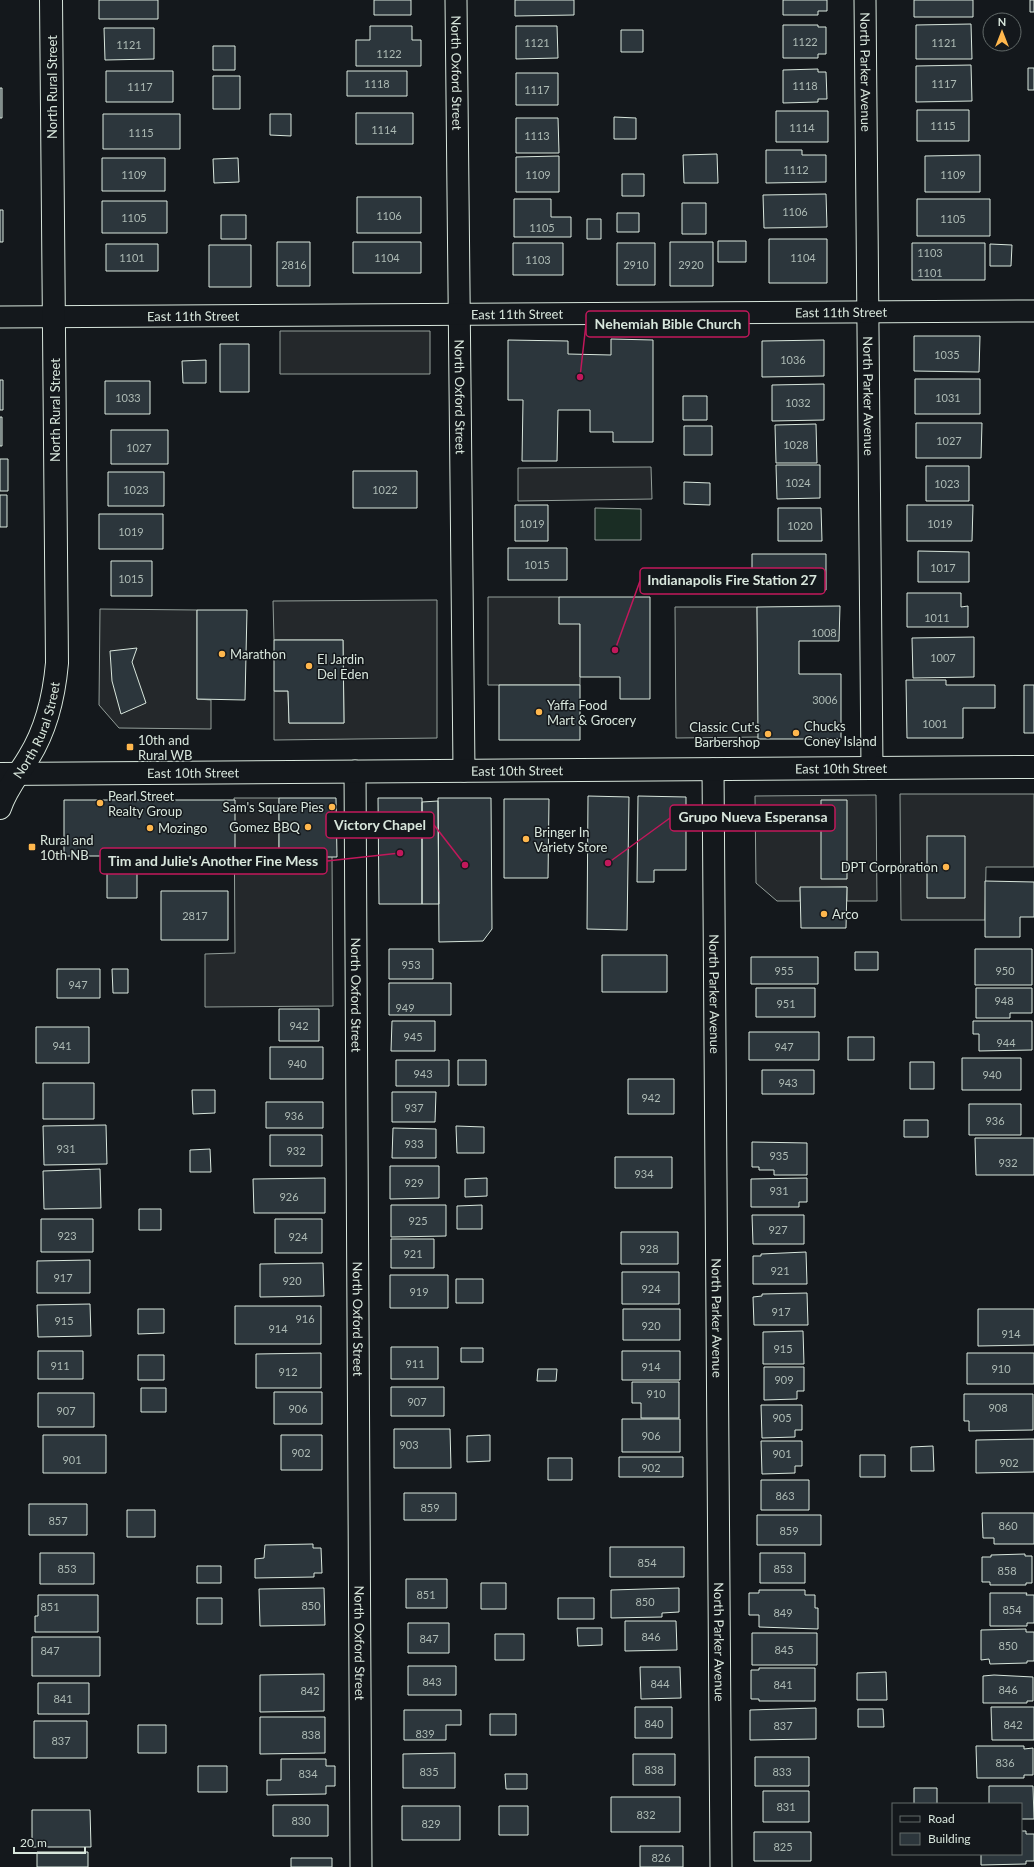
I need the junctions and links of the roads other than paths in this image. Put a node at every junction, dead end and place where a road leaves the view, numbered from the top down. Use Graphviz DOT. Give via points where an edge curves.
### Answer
graph roads {
  1 [pos="51,0"];
  2 [pos="456,0"];
  3 [pos="865,0"];
  4 [pos="1034,311"];
  5 [pos="868,312"];
  6 [pos="460,314"];
  7 [pos="53,316"];
  8 [pos="0,317"];
  9 [pos="1034,767"];
  10 [pos="872,768"];
  11 [pos="714,769"];
  12 [pos="464,770"];
  13 [pos="354,771"];
  14 [pos="9,774"];
  15 [pos="0,808"];
  16 [pos="362,1867"];
  17 [pos="721,1867"];
  1 -- 7 [label="main road, North Rural Street"];
  2 -- 6 [label="street, North Oxford Street"];
  3 -- 5 [label="street, North Parker Avenue"];
  4 -- 5 [label="street, East 11th Street"];
  5 -- 6 [label="street, East 11th Street"];
  5 -- 10 [label="street, North Parker Avenue"];
  6 -- 7 [label="street, East 11th Street"];
  6 -- 12 [label="street, North Oxford Street"];
  7 -- 8 [label="street, East 11th Street"];
  7 -- 14 [label="main road, North Rural Street" via="56,670 52,703 43,731"];
  9 -- 10 [label="main road, East 10th Street"];
  10 -- 11 [label="main road, East 10th Street"];
  11 -- 12 [label="main road, East 10th Street"];
  11 -- 17 [label="street, North Parker Avenue"];
  12 -- 13 [label="main road, East 10th Street"];
  13 -- 14 [label="main road, East 10th Street"];
  13 -- 16 [label="street, North Oxford Street"];
  14 -- 15 [label="main road, North Rural Street"];
}
